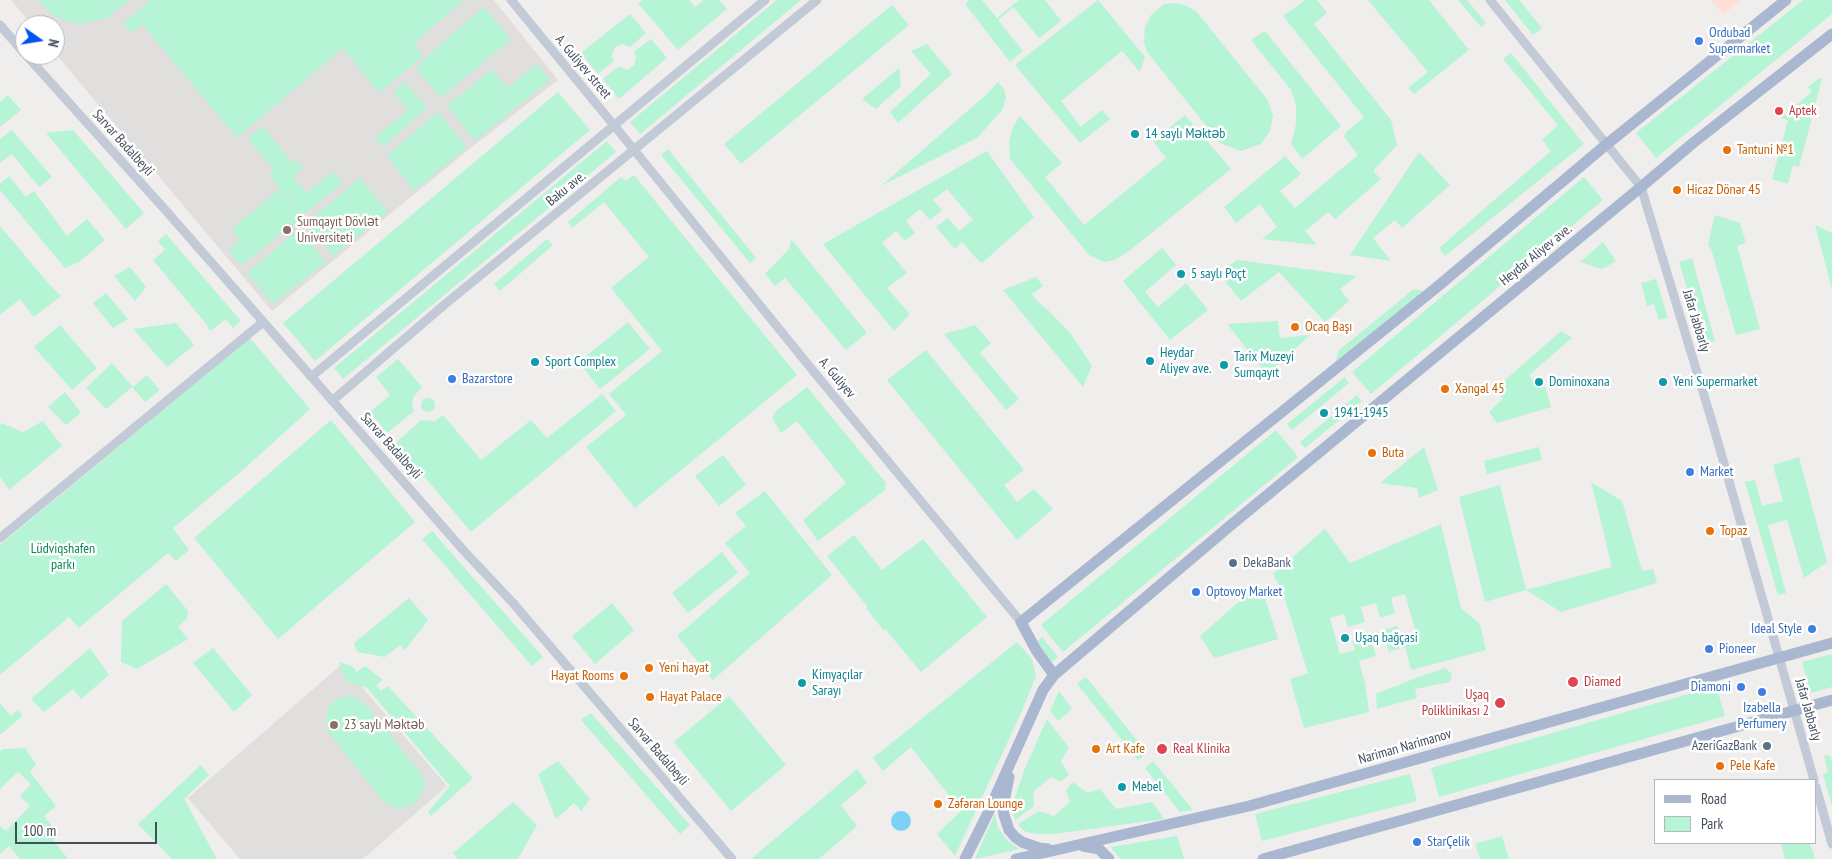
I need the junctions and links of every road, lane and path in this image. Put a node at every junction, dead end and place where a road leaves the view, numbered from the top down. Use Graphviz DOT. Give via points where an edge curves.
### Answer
graph roads {
  1 [pos="511,0"];
  2 [pos="765,0"];
  3 [pos="817,0"];
  4 [pos="1490,0"];
  5 [pos="1786,0"];
  6 [pos="0,24"];
  7 [pos="1832,34"];
  8 [pos="15,41"];
  9 [pos="36,65"];
  10 [pos="614,125"];
  11 [pos="1607,144"];
  12 [pos="635,150"];
  13 [pos="1642,187"];
  14 [pos="263,322"];
  15 [pos="311,377"];
  16 [pos="332,401"];
  17 [pos="0,538"];
  18 [pos="1021,622"];
  19 [pos="1832,643"];
  20 [pos="1780,658"];
  21 [pos="1054,675"];
  22 [pos="1832,700"];
  23 [pos="1794,711"];
  24 [pos="1014,754"];
  25 [pos="1814,779"];
  26 [pos="1817,791"];
  27 [pos="1832,844"];
  28 [pos="1070,846"];
  29 [pos="1051,850"];
  30 [pos="732,859"];
  31 [pos="965,859"];
  32 [pos="1016,859"];
  33 [pos="1109,859"];
  34 [pos="1263,859"];
  1 -- 10 [label="street, A. Guliyev street"];
  2 -- 10 [label="street, Baku ave."];
  3 -- 12 [label="street, Baku ave."];
  4 -- 11 [label="street, Jafar Jabbarly"];
  5 -- 11 [label="main road"];
  6 -- 8 [label="street, Sarvar Badalbeyli"];
  7 -- 13 [label="main road, Heydar Aliyev ave."];
  9 -- 14 [label="street, Sarvar Badalbeyli"];
  10 -- 12 [label="street, A. Guliyev street"];
  10 -- 15 [label="street, Baku ave."];
  11 -- 13 [label="street, Jafar Jabbarly"];
  11 -- 18 [label="main road" via="1436,287"];
  12 -- 16 [label="street, Baku ave."];
  12 -- 18 [label="street, A. Guliyev"];
  13 -- 20 [label="street, Jafar Jabbarly"];
  13 -- 21 [label="main road, Heydar Aliyev ave."];
  14 -- 15 [label="street, Sarvar Badalbeyli"];
  14 -- 17 [label="street"];
  15 -- 16 [label="street, Sarvar Badalbeyli"];
  16 -- 30 [label="street, Sarvar Badalbeyli" via="513,603"];
  18 -- 21 [label="main road"];
  19 -- 20 [label="main road, Nariman Narimanov"];
  20 -- 23 [label="street, Jafar Jabbarly"];
  20 -- 28 [label="main road, Nariman Narimanov" via="1249,806"];
  21 -- 24 [label="main road, Heydar Aliyev ave." via="1042,690"];
  22 -- 23 [label="main road"];
  23 -- 25 [label="street, Jafar Jabbarly"];
  23 -- 34 [label="main road"];
  24 -- 29 [label="main road" via="1003,807 1006,823 1022,842"];
  24 -- 31 [label="main road"];
  26 -- 27 [label="street"];
  28 -- 29 [label="main road, Nariman Narimanov"];
  28 -- 33 [label="main road" via="1091,846"];
  29 -- 32 [label="main road, Nariman Narimanov"];
}
